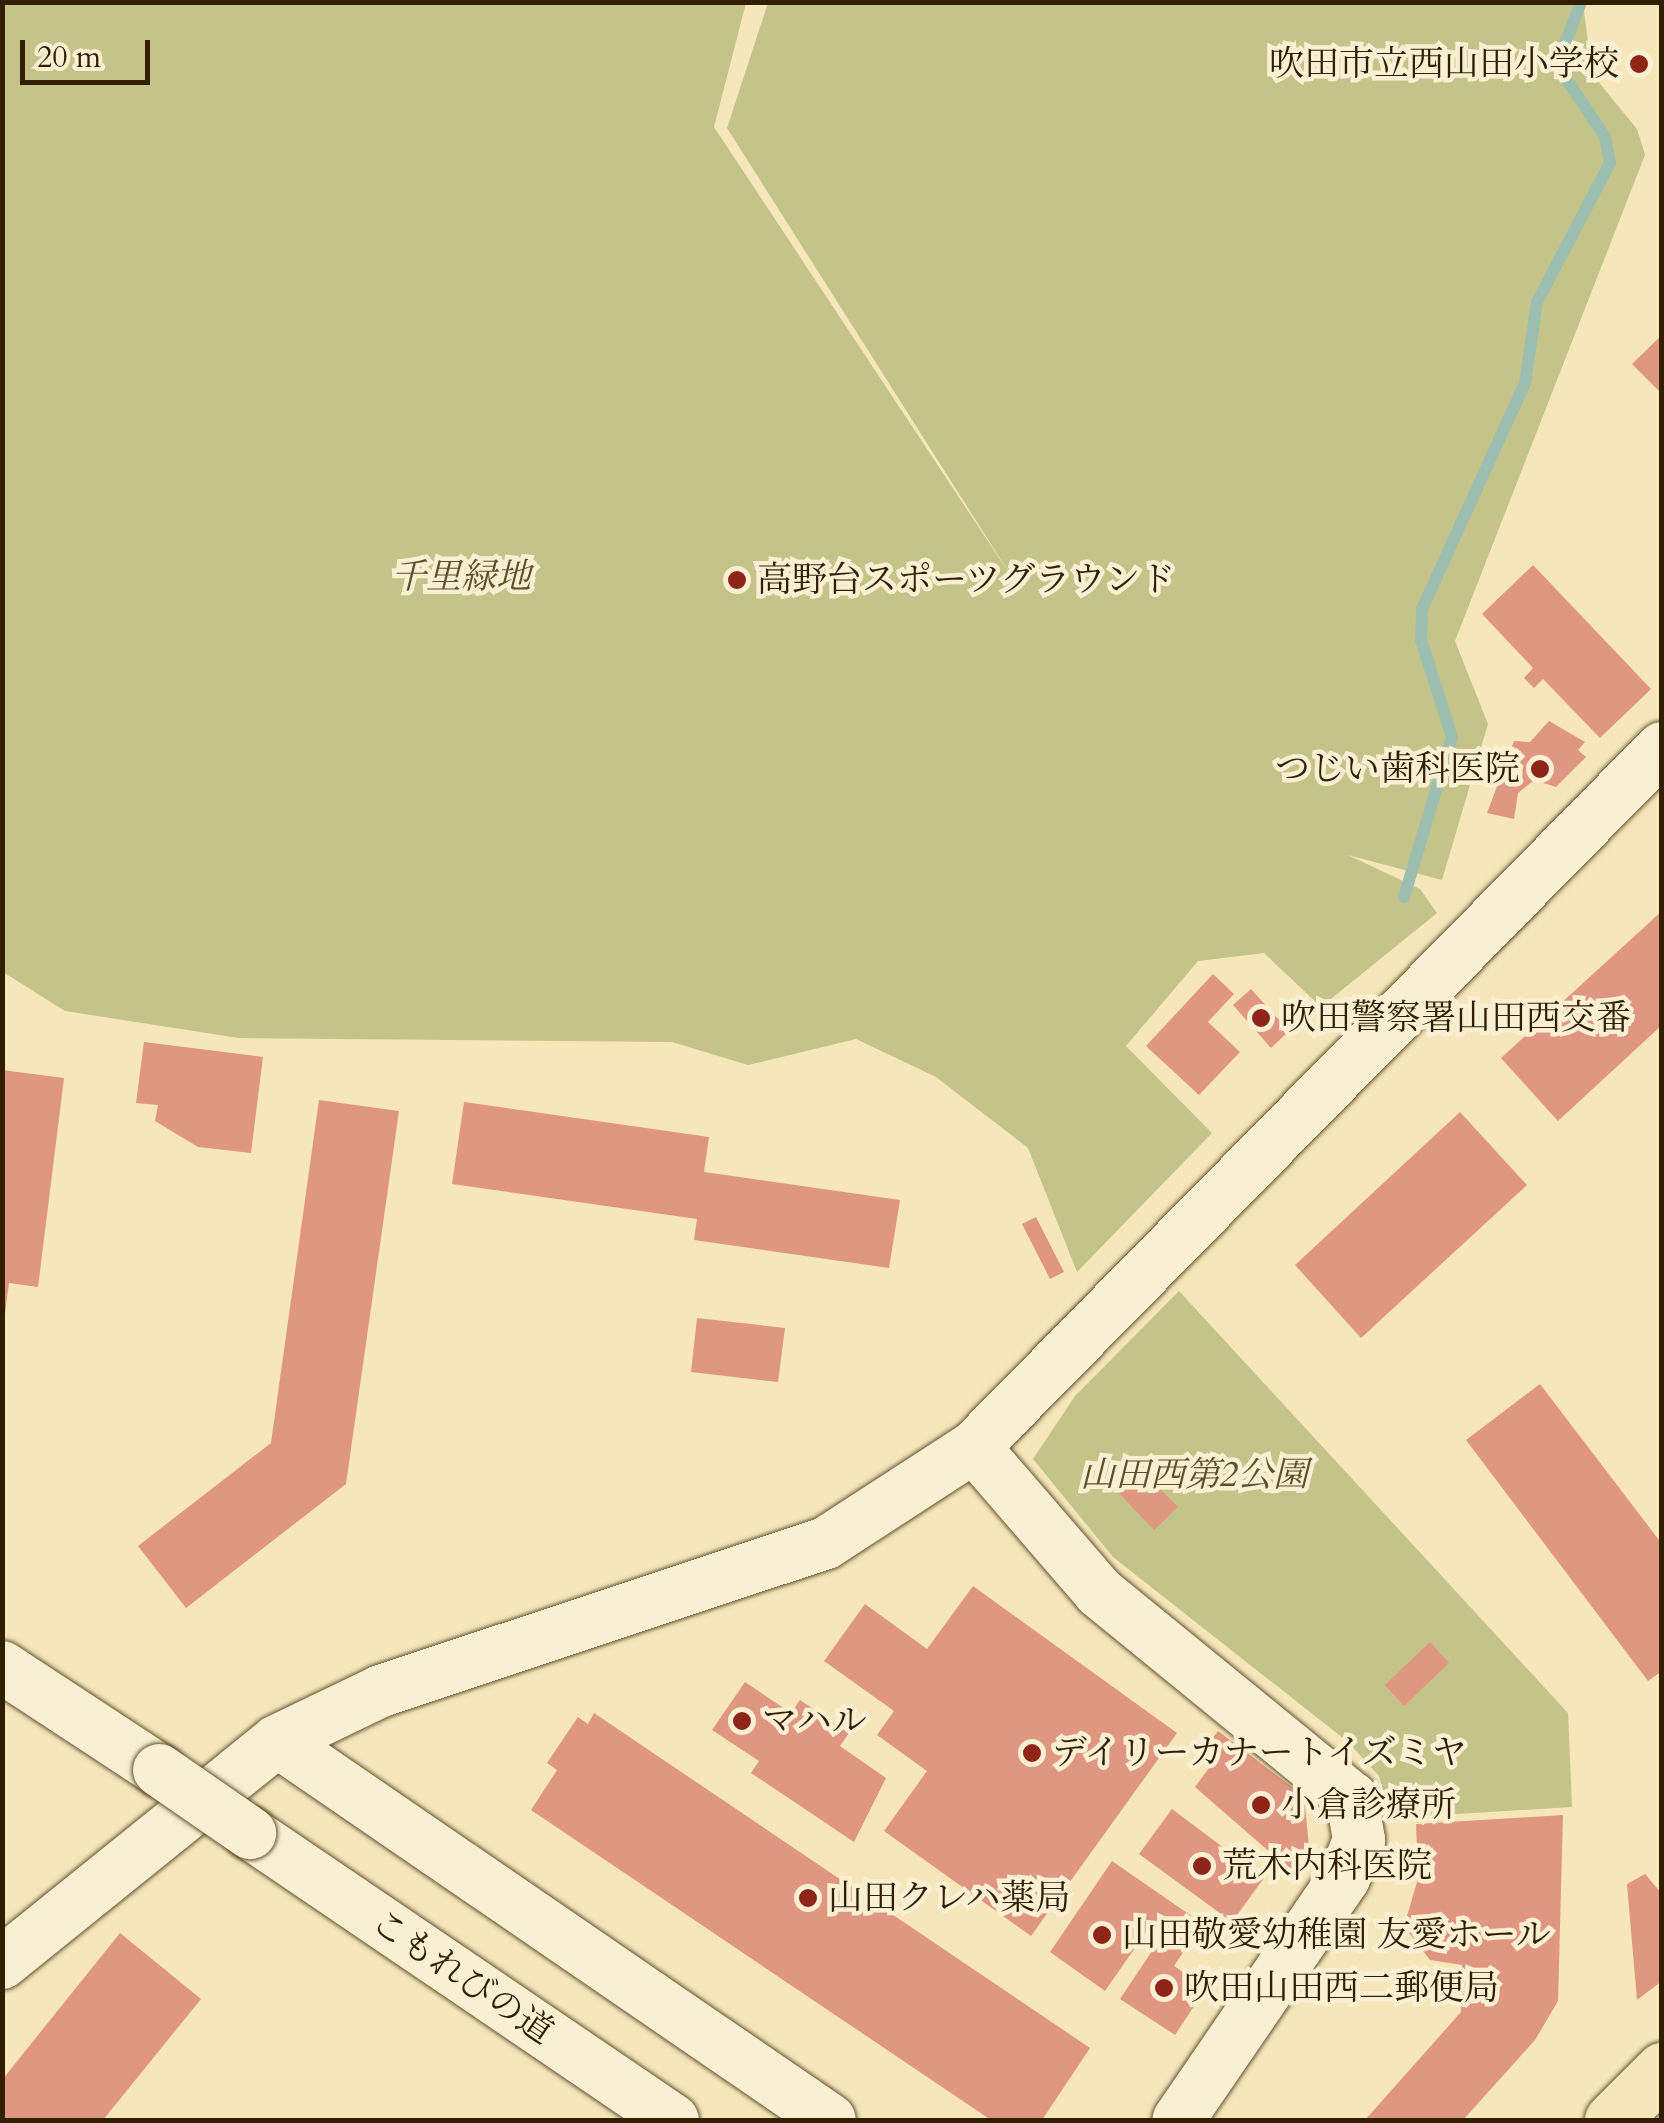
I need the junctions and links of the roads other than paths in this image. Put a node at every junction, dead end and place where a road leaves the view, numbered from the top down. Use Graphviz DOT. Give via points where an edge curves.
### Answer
graph roads {
  1 [pos="1662,748"];
  2 [pos="974,1447"];
  3 [pos="2,1667"];
  4 [pos="277,1741"];
  5 [pos="2,1963"];
  6 [pos="1662,2070"];
  7 [pos="673,2120"];
  8 [pos="830,2120"];
  9 [pos="1178,2120"];
  10 [pos="1612,2120"];
  1 -- 2 [label="street"];
  2 -- 4 [label="street" via="826,1542 381,1691"];
  2 -- 9 [label="street" via="1100,1592 1352,1798 1359,1840 1344,1878"];
  3 -- 7 [label="street, こもれびの道, bridge"];
  4 -- 5 [label="street"];
  4 -- 8 [label="street"];
  6 -- 10 [label="main road"];
}
